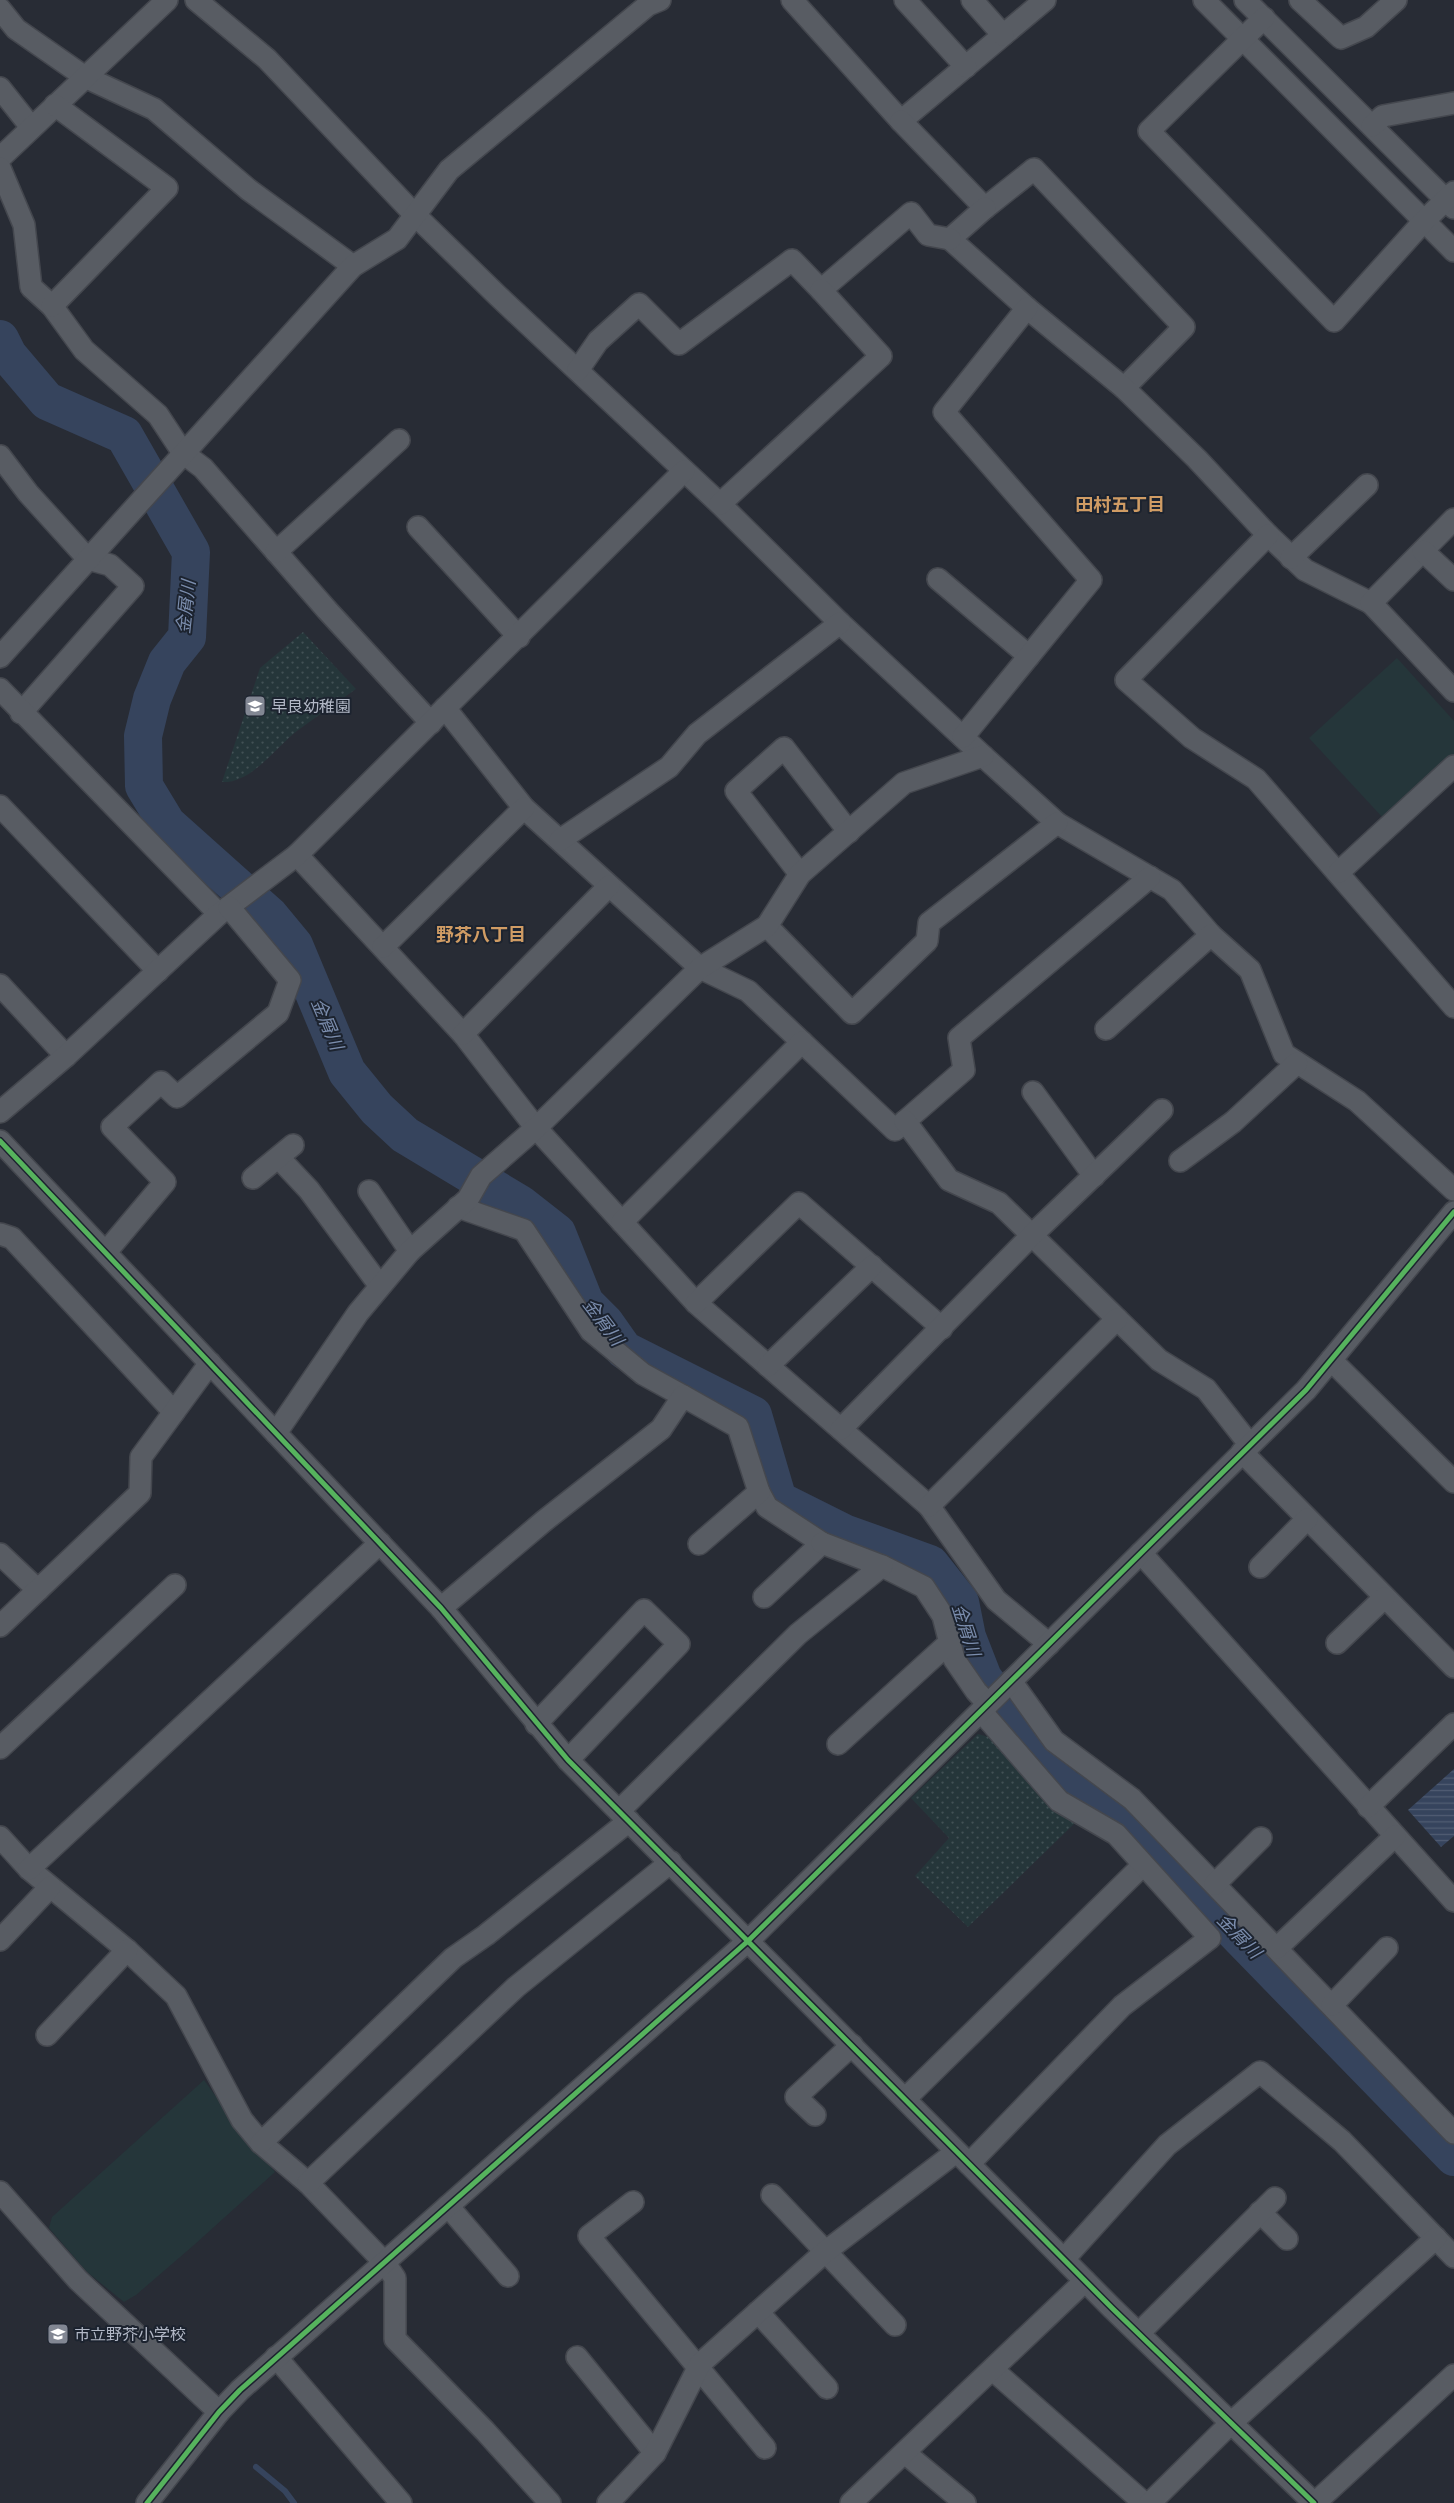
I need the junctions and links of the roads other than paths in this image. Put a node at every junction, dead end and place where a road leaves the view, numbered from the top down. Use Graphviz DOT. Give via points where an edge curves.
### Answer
graph roads {
  1 [pos="167,0"];
  2 [pos="196,0"];
  3 [pos="792,0"];
  4 [pos="905,0"];
  5 [pos="972,0"];
  6 [pos="1045,0"];
  7 [pos="1204,0"];
  8 [pos="1300,0"];
  9 [pos="1396,0"];
  10 [pos="1246,1"];
  11 [pos="650,2"];
  12 [pos="0,9"];
  13 [pos="1264,18"];
  14 [pos="1004,35"];
  15 [pos="1242,39"];
  16 [pos="966,66"];
  17 [pos="85,76"];
  18 [pos="0,88"];
  19 [pos="1454,103"];
  20 [pos="55,105"];
  21 [pos="901,121"];
  22 [pos="1372,126"];
  23 [pos="31,127"];
  24 [pos="0,158"];
  25 [pos="0,168"];
  26 [pos="1451,200"];
  27 [pos="985,208"];
  28 [pos="415,215"];
  29 [pos="1424,221"];
  30 [pos="950,239"];
  31 [pos="1454,251"];
  32 [pos="354,266"];
  33 [pos="821,290"];
  34 [pos="52,306"];
  35 [pos="1027,308"];
  36 [pos="578,370"];
  37 [pos="1124,388"];
  38 [pos="398,440"];
  39 [pos="184,453"];
  40 [pos="0,456"];
  41 [pos="684,471"];
  42 [pos="1367,485"];
  43 [pos="720,504"];
  44 [pos="1454,519"];
  45 [pos="418,527"];
  46 [pos="1268,535"];
  47 [pos="1424,551"];
  48 [pos="276,552"];
  49 [pos="1291,558"];
  50 [pos="88,559"];
  51 [pos="938,579"];
  52 [pos="1454,580"];
  53 [pos="1370,602"];
  54 [pos="840,623"];
  55 [pos="519,637"];
  56 [pos="1029,656"];
  57 [pos="0,657"];
  58 [pos="0,689"];
  59 [pos="1454,691"];
  60 [pos="21,713"];
  61 [pos="438,716"];
  62 [pos="963,738"];
  63 [pos="983,756"];
  64 [pos="1454,766"];
  65 [pos="0,806"];
  66 [pos="524,808"];
  67 [pos="1057,823"];
  68 [pos="848,832"];
  69 [pos="560,840"];
  70 [pos="297,854"];
  71 [pos="1339,872"];
  72 [pos="800,874"];
  73 [pos="1150,877"];
  74 [pos="609,886"];
  75 [pos="228,908"];
  76 [pos="767,926"];
  77 [pos="1212,935"];
  78 [pos="383,948"];
  79 [pos="700,968"];
  80 [pos="158,971"];
  81 [pos="0,985"];
  82 [pos="1454,1007"];
  83 [pos="1106,1029"];
  84 [pos="463,1034"];
  85 [pos="802,1042"];
  86 [pos="66,1056"];
  87 [pos="1297,1063"];
  88 [pos="1033,1092"];
  89 [pos="1162,1110"];
  90 [pos="0,1112"];
  91 [pos="905,1121"];
  92 [pos="536,1128"];
  93 [pos="0,1141"];
  94 [pos="1180,1161"];
  95 [pos="1094,1176"];
  96 [pos="253,1178"];
  97 [pos="1454,1190"];
  98 [pos="368,1191"];
  99 [pos="463,1203"];
  100 [pos="1454,1212"];
  101 [pos="622,1222"];
  102 [pos="0,1234"];
  103 [pos="1032,1235"];
  104 [pos="410,1251"];
  105 [pos="106,1252"];
  106 [pos="872,1266"];
  107 [pos="380,1286"];
  108 [pos="696,1303"];
  109 [pos="1117,1319"];
  110 [pos="942,1328"];
  111 [pos="1331,1360"];
  112 [pos="210,1363"];
  113 [pos="768,1366"];
  114 [pos="683,1396"];
  115 [pos="174,1412"];
  116 [pos="841,1429"];
  117 [pos="276,1433"];
  118 [pos="1246,1449"];
  119 [pos="1454,1482"];
  120 [pos="759,1492"];
  121 [pos="929,1506"];
  122 [pos="1308,1519"];
  123 [pos="380,1543"];
  124 [pos="822,1543"];
  125 [pos="699,1544"];
  126 [pos="1141,1553"];
  127 [pos="0,1554"];
  128 [pos="882,1566"];
  129 [pos="1260,1567"];
  130 [pos="174,1585"];
  131 [pos="38,1590"];
  132 [pos="764,1596"];
  133 [pos="1384,1598"];
  134 [pos="441,1608"];
  135 [pos="0,1626"];
  136 [pos="950,1642"];
  137 [pos="1337,1643"];
  138 [pos="1049,1644"];
  139 [pos="1454,1668"];
  140 [pos="1010,1683"];
  141 [pos="985,1707"];
  142 [pos="536,1724"];
  143 [pos="1454,1724"];
  144 [pos="838,1744"];
  145 [pos="0,1748"];
  146 [pos="568,1760"];
  147 [pos="1368,1807"];
  148 [pos="624,1816"];
  149 [pos="1395,1836"];
  150 [pos="0,1837"];
  151 [pos="1261,1838"];
  152 [pos="670,1862"];
  153 [pos="1144,1864"];
  154 [pos="29,1869"];
  155 [pos="1215,1884"];
  156 [pos="50,1887"];
  157 [pos="1454,1901"];
  158 [pos="0,1940"];
  159 [pos="748,1941"];
  160 [pos="1277,1948"];
  161 [pos="1387,1948"];
  162 [pos="127,1950"];
  163 [pos="1332,2005"];
  164 [pos="47,2035"];
  165 [pos="852,2045"];
  166 [pos="906,2098"];
  167 [pos="815,2115"];
  168 [pos="1451,2123"];
  169 [pos="261,2143"];
  170 [pos="962,2158"];
  171 [pos="308,2183"];
  172 [pos="0,2192"];
  173 [pos="772,2195"];
  174 [pos="633,2202"];
  175 [pos="448,2206"];
  176 [pos="1436,2238"];
  177 [pos="1287,2239"];
  178 [pos="825,2252"];
  179 [pos="1454,2257"];
  180 [pos="1064,2259"];
  181 [pos="384,2262"];
  182 [pos="508,2276"];
  183 [pos="1085,2281"];
  184 [pos="758,2312"];
  185 [pos="895,2325"];
  186 [pos="1139,2333"];
  187 [pos="276,2357"];
  188 [pos="577,2357"];
  189 [pos="698,2368"];
  190 [pos="993,2370"];
  191 [pos="1454,2375"];
  192 [pos="827,2388"];
  193 [pos="219,2412"];
  194 [pos="1231,2423"];
  195 [pos="765,2448"];
  196 [pos="655,2453"];
  197 [pos="905,2453"];
  198 [pos="147,2503"];
  199 [pos="401,2503"];
  200 [pos="550,2503"];
  201 [pos="608,2503"];
  202 [pos="851,2503"];
  203 [pos="965,2503"];
  204 [pos="1144,2503"];
  205 [pos="1150,2503"];
  206 [pos="1314,2503"];
  1 -- 17 [label="street"];
  2 -- 28 [label="street" via="267,59"];
  3 -- 21 [label="street"];
  4 -- 16 [label="street"];
  5 -- 14 [label="street"];
  6 -- 14 [label="street"];
  7 -- 15 [label="street"];
  8 -- 9 [label="street" via="1341,38 1366,27"];
  10 -- 13 [label="street"];
  11 -- 28 [label="street" via="449,170"];
  12 -- 17 [label="street" via="16,29"];
  13 -- 15 [label="street"];
  13 -- 22 [label="street"];
  14 -- 16 [label="street"];
  15 -- 29 [label="street"];
  15 -- 29 [label="street" via="1149,132 1334,321"];
  16 -- 21 [label="street"];
  17 -- 20 [label="street"];
  17 -- 32 [label="street" via="154,109 249,190"];
  18 -- 23 [label="street"];
  19 -- 22 [label="street" via="1383,116"];
  20 -- 23 [label="street"];
  20 -- 34 [label="street" via="167,188"];
  21 -- 27 [label="street"];
  22 -- 26 [label="street"];
  23 -- 24 [label="street"];
  25 -- 34 [label="street" via="24,225 31,287"];
  26 -- 29 [label="street"];
  27 -- 30 [label="street"];
  27 -- 37 [label="street" via="1034,169 1184,327"];
  28 -- 32 [label="street" via="396,240"];
  28 -- 36 [label="street"];
  29 -- 31 [label="street"];
  30 -- 33 [label="street" via="928,235 911,213"];
  30 -- 35 [label="street"];
  32 -- 39 [label="street"];
  33 -- 36 [label="street" via="792,260 678,344 639,304 598,341"];
  33 -- 43 [label="street" via="881,356"];
  34 -- 39 [label="street" via="84,350 158,415"];
  35 -- 37 [label="street"];
  35 -- 56 [label="street" via="944,412 1091,580"];
  36 -- 41 [label="street"];
  37 -- 46 [label="street"];
  38 -- 48 [label="street"];
  39 -- 48 [label="street" via="203,468"];
  39 -- 50 [label="street"];
  40 -- 50 [label="street" via="28,493"];
  41 -- 43 [label="street"];
  41 -- 55 [label="street"];
  42 -- 49 [label="street"];
  43 -- 54 [label="street"];
  44 -- 47 [label="street"];
  45 -- 55 [label="street"];
  46 -- 49 [label="street"];
  46 -- 71 [label="street" via="1126,680 1192,738 1256,779"];
  47 -- 52 [label="street"];
  47 -- 53 [label="street"];
  48 -- 61 [label="street"];
  49 -- 53 [label="street" via="1305,570"];
  50 -- 57 [label="street"];
  50 -- 60 [label="street" via="110,565 133,586"];
  51 -- 56 [label="street"];
  53 -- 59 [label="street"];
  54 -- 62 [label="street"];
  54 -- 69 [label="street" via="697,734 669,767"];
  55 -- 61 [label="street"];
  56 -- 62 [label="street"];
  58 -- 60 [label="street"];
  60 -- 75 [label="street"];
  61 -- 66 [label="street"];
  61 -- 70 [label="street"];
  62 -- 63 [label="street"];
  63 -- 67 [label="street"];
  63 -- 68 [label="street" via="904,783"];
  64 -- 71 [label="street"];
  65 -- 80 [label="street"];
  66 -- 69 [label="street"];
  66 -- 78 [label="street"];
  67 -- 73 [label="street"];
  67 -- 76 [label="street" via="929,923 927,941 852,1013"];
  68 -- 72 [label="street"];
  68 -- 72 [label="street" via="784,748 736,791"];
  69 -- 74 [label="street"];
  70 -- 75 [label="street"];
  70 -- 78 [label="street"];
  71 -- 82 [label="street"];
  72 -- 76 [label="street"];
  73 -- 77 [label="street" via="1172,890"];
  73 -- 91 [label="street" via="960,1038 964,1070"];
  74 -- 79 [label="street"];
  74 -- 84 [label="street"];
  75 -- 80 [label="street"];
  75 -- 105 [label="street" via="290,980 278,1013 177,1097 161,1082 112,1127 165,1182"];
  76 -- 79 [label="street"];
  77 -- 83 [label="street" via="1131,996"];
  77 -- 87 [label="street" via="1250,970 1284,1054"];
  78 -- 84 [label="street"];
  79 -- 85 [label="street" via="748,991"];
  79 -- 92 [label="street"];
  80 -- 86 [label="street"];
  81 -- 86 [label="street"];
  84 -- 92 [label="street"];
  85 -- 91 [label="street" via="895,1130"];
  85 -- 101 [label="street"];
  86 -- 90 [label="street"];
  87 -- 94 [label="street" via="1233,1122"];
  87 -- 97 [label="street" via="1357,1101"];
  88 -- 95 [label="street"];
  89 -- 95 [label="street"];
  91 -- 103 [label="street" via="949,1180 999,1203"];
  92 -- 99 [label="street" via="481,1176"];
  92 -- 101 [label="street"];
  93 -- 105 [label="street"];
  95 -- 103 [label="street"];
  96 -- 107 [label="street" via="286,1152 309,1190"];
  98 -- 104 [label="street"];
  99 -- 104 [label="street"];
  99 -- 114 [label="street" via="524,1230 591,1331 643,1374"];
  100 -- 111 [label="street"];
  101 -- 108 [label="street"];
  102 -- 115 [label="street" via="12,1238"];
  103 -- 109 [label="street"];
  103 -- 110 [label="street"];
  104 -- 107 [label="street"];
  105 -- 112 [label="street"];
  106 -- 108 [label="street" via="799,1203"];
  106 -- 110 [label="street"];
  106 -- 113 [label="street"];
  107 -- 117 [label="street"];
  108 -- 113 [label="street"];
  109 -- 118 [label="street" via="1159,1360 1206,1389"];
  109 -- 121 [label="street"];
  110 -- 116 [label="street"];
  111 -- 118 [label="street" via="1306,1390"];
  111 -- 119 [label="street"];
  112 -- 115 [label="street"];
  112 -- 117 [label="street"];
  113 -- 116 [label="street"];
  114 -- 120 [label="street" via="738,1427"];
  114 -- 134 [label="street" via="661,1429"];
  115 -- 131 [label="street" via="141,1457 140,1493"];
  116 -- 121 [label="street"];
  117 -- 123 [label="street"];
  118 -- 122 [label="street"];
  118 -- 126 [label="street"];
  120 -- 124 [label="street" via="767,1507"];
  120 -- 125 [label="street"];
  121 -- 138 [label="street" via="996,1600"];
  122 -- 129 [label="street"];
  122 -- 133 [label="street"];
  123 -- 134 [label="street"];
  123 -- 154 [label="street"];
  124 -- 128 [label="street"];
  124 -- 132 [label="street"];
  126 -- 138 [label="street"];
  126 -- 147 [label="street"];
  127 -- 131 [label="street"];
  128 -- 136 [label="street" via="924,1587 943,1616"];
  128 -- 148 [label="street" via="798,1634"];
  130 -- 145 [label="street"];
  131 -- 135 [label="street"];
  133 -- 137 [label="street"];
  133 -- 139 [label="street"];
  134 -- 142 [label="street"];
  136 -- 141 [label="street" via="954,1659"];
  136 -- 144 [label="street"];
  138 -- 140 [label="street"];
  140 -- 141 [label="street"];
  140 -- 155 [label="street" via="1054,1741 1132,1799"];
  141 -- 153 [label="street" via="1059,1801 1116,1834"];
  141 -- 159 [label="street"];
  142 -- 146 [label="street"];
  142 -- 146 [label="street" via="644,1610 678,1644"];
  143 -- 147 [label="street"];
  146 -- 148 [label="street"];
  147 -- 149 [label="street"];
  148 -- 152 [label="street"];
  148 -- 169 [label="street" via="486,1935 453,1958"];
  149 -- 157 [label="street"];
  149 -- 160 [label="street"];
  150 -- 154 [label="street"];
  151 -- 155 [label="street"];
  152 -- 159 [label="street"];
  152 -- 171 [label="street" via="516,1987"];
  153 -- 166 [label="street"];
  153 -- 170 [label="street" via="1210,1938 1122,2006"];
  154 -- 156 [label="street"];
  155 -- 160 [label="street"];
  156 -- 158 [label="street"];
  156 -- 162 [label="street"];
  159 -- 165 [label="street"];
  159 -- 175 [label="street"];
  160 -- 163 [label="street"];
  161 -- 163 [label="street"];
  162 -- 164 [label="street"];
  162 -- 169 [label="street" via="176,1996 242,2120"];
  163 -- 168 [label="street"];
  165 -- 166 [label="street"];
  165 -- 167 [label="street" via="796,2097"];
  166 -- 170 [label="street"];
  169 -- 171 [label="street"];
  170 -- 178 [label="street"];
  170 -- 180 [label="street"];
  171 -- 181 [label="street"];
  172 -- 193 [label="street" via="78,2280"];
  173 -- 178 [label="street"];
  174 -- 189 [label="street" via="589,2236"];
  175 -- 181 [label="street"];
  175 -- 182 [label="street"];
  176 -- 179 [label="street"];
  176 -- 180 [label="street" via="1342,2141 1260,2072 1167,2145"];
  176 -- 194 [label="street"];
  177 -- 186 [label="street" via="1267,2205"];
  178 -- 184 [label="street"];
  178 -- 185 [label="street"];
  180 -- 183 [label="street"];
  181 -- 187 [label="street"];
  181 -- 200 [label="street" via="395,2278 395,2339"];
  183 -- 186 [label="street"];
  183 -- 190 [label="street"];
  184 -- 189 [label="street"];
  184 -- 192 [label="street"];
  186 -- 194 [label="street"];
  187 -- 193 [label="street"];
  187 -- 199 [label="street"];
  188 -- 196 [label="street"];
  189 -- 195 [label="street"];
  189 -- 196 [label="street"];
  190 -- 197 [label="street"];
  190 -- 204 [label="street"];
  191 -- 206 [label="street"];
  193 -- 198 [label="street"];
  194 -- 205 [label="street"];
  194 -- 206 [label="street"];
  196 -- 201 [label="street"];
  197 -- 202 [label="street"];
  197 -- 203 [label="street"];
}
